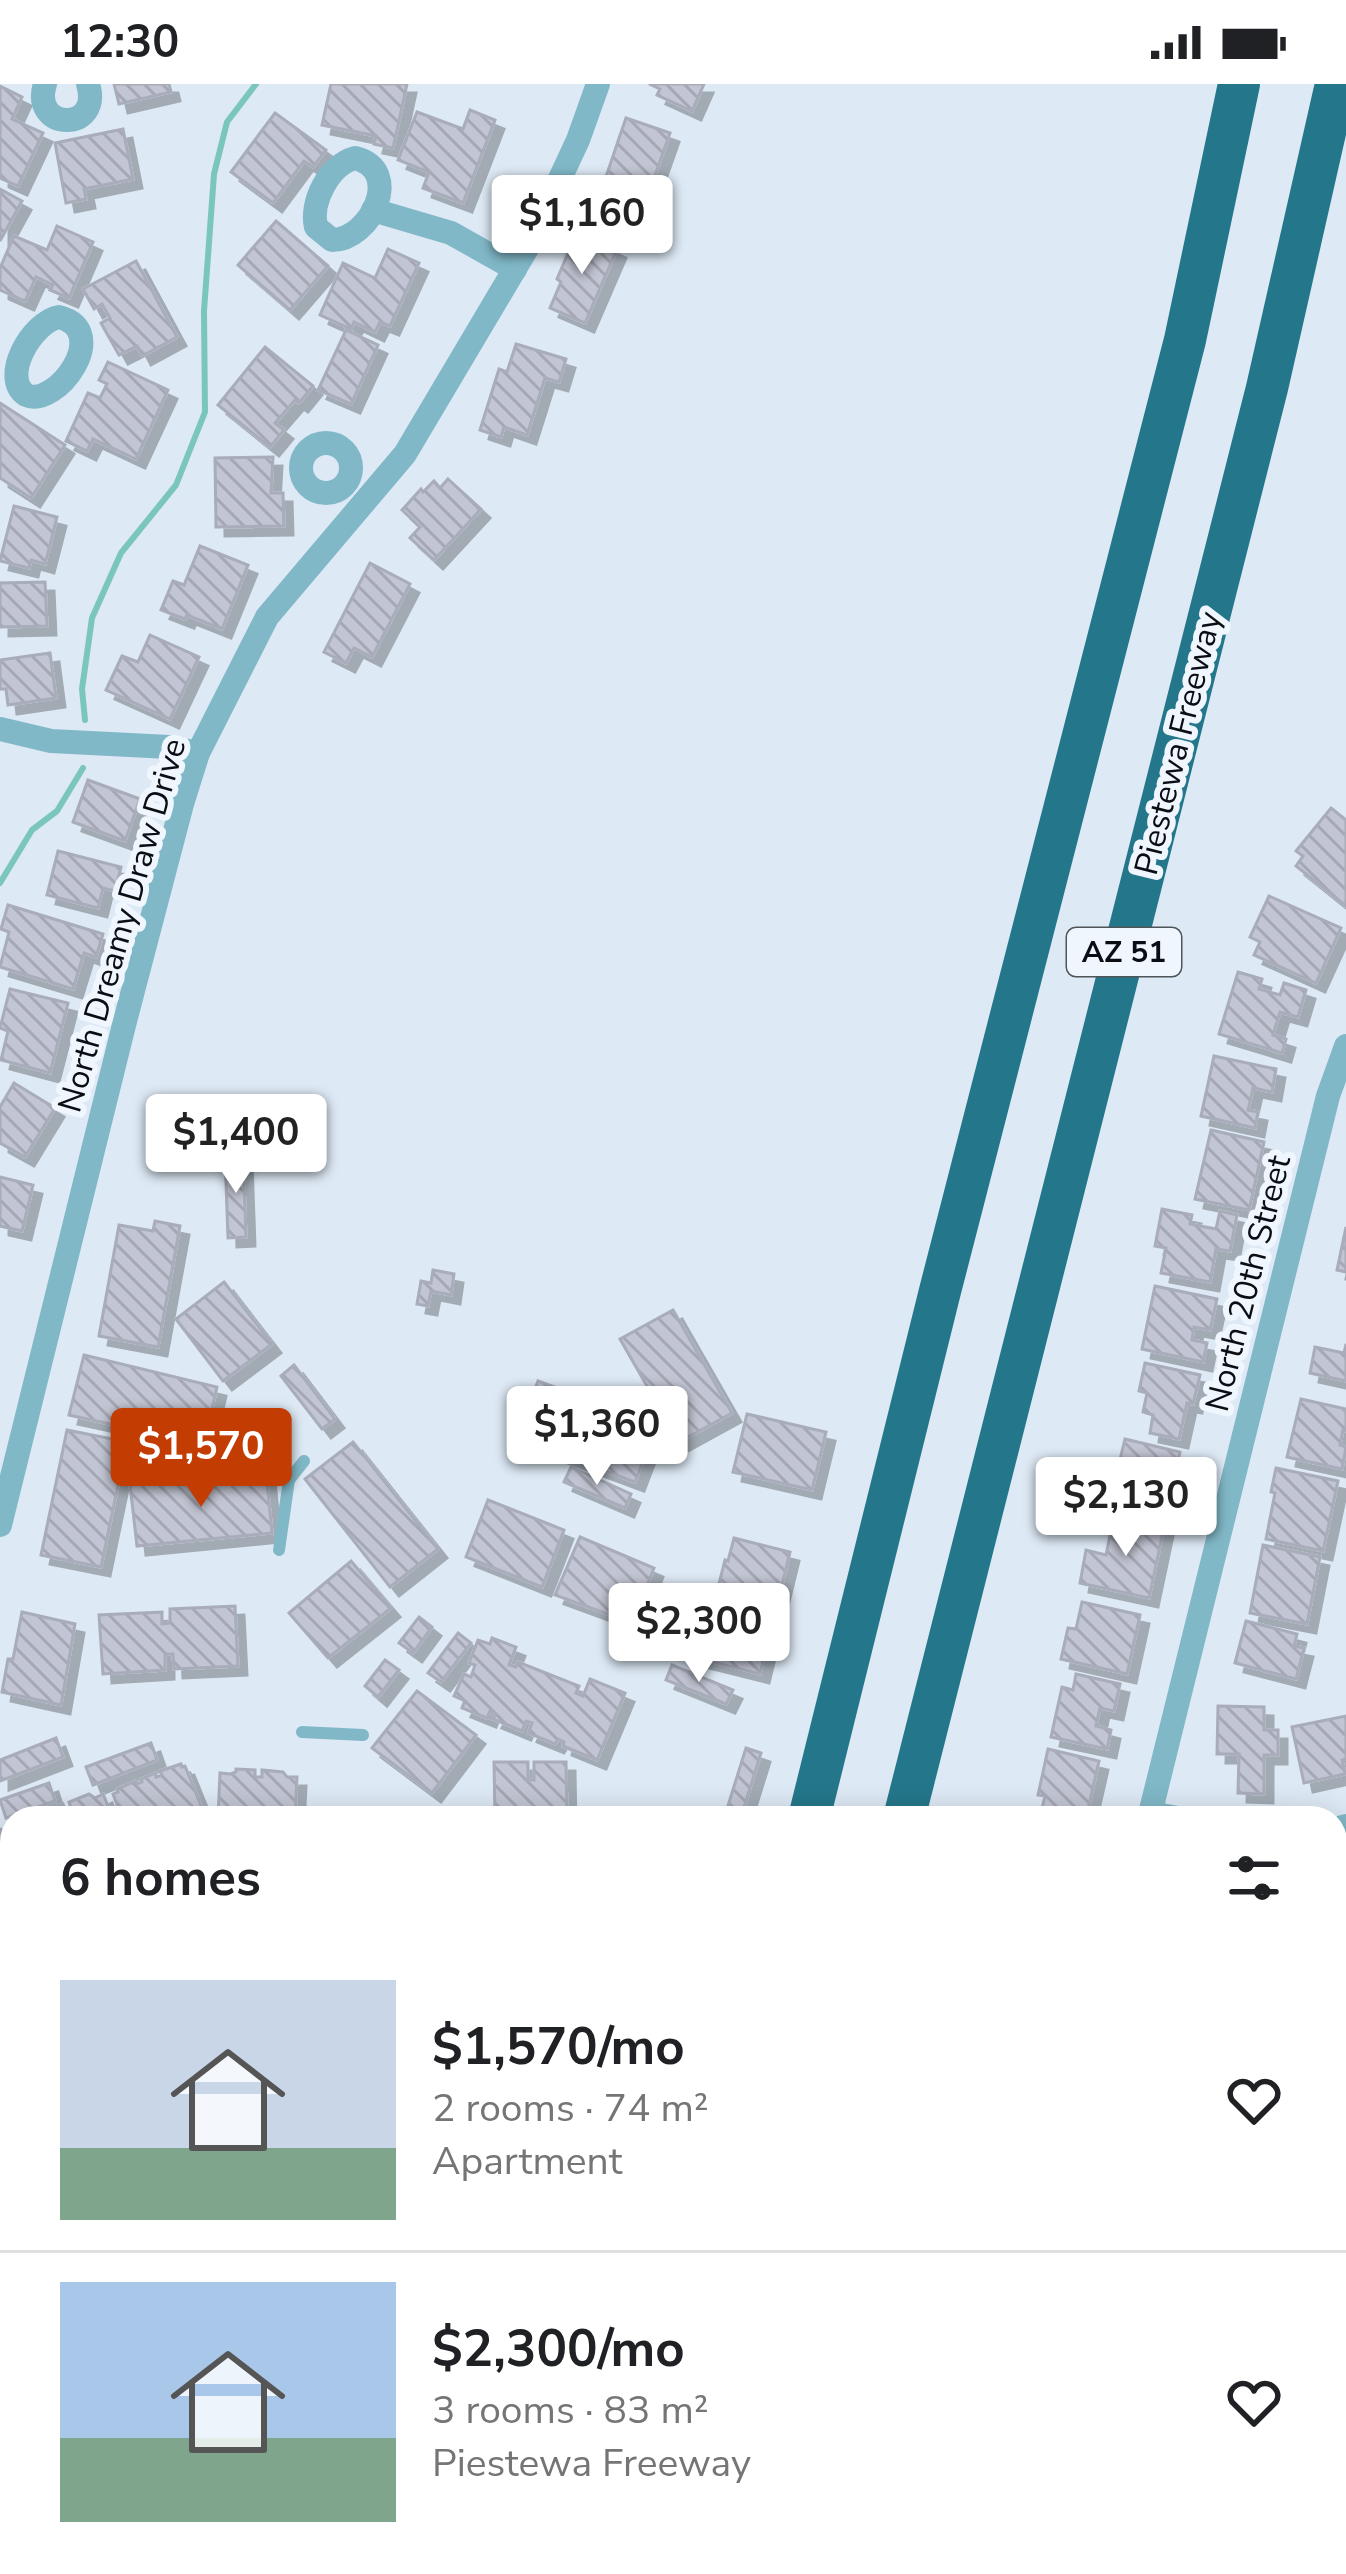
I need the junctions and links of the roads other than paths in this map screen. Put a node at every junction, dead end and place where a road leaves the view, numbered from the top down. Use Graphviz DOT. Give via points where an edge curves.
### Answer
graph roads {
  1 [pos="45,84"];
  2 [pos="88,84"];
  3 [pos="598,84"];
  4 [pos="1239,84"];
  5 [pos="1336,84"];
  6 [pos="373,210"];
  7 [pos="515,269"];
  8 [pos="0,729"];
  9 [pos="198,753"];
  10 [pos="1346,1046"];
  11 [pos="304,1461"];
  12 [pos="0,1525"];
  13 [pos="279,1550"];
  14 [pos="302,1732"];
  15 [pos="363,1735"];
  16 [pos="812,1806"];
  17 [pos="907,1806"];
  18 [pos="1151,1806"];
  1 -- 2 [label="street" via="44,107 69,120 86,111"];
  3 -- 7 [label="street, North Dreamy Draw Drive"];
  4 -- 16 [label="highway, AZ 51" via="1185,340"];
  5 -- 17 [label="highway, Piestewa Freeway / AZ 51" via="1267,388"];
  6 -- 7 [label="street" via="452,233"];
  7 -- 9 [label="street, North Dreamy Draw Drive" via="405,454 354,493 267,617"];
  8 -- 9 [label="street"];
  9 -- 12 [label="street, North Dreamy Draw Drive"];
  10 -- 18 [label="street, North 20th Street"];
  11 -- 13 [label="lane" via="290,1480"];
  14 -- 15 [label="lane"];
}
